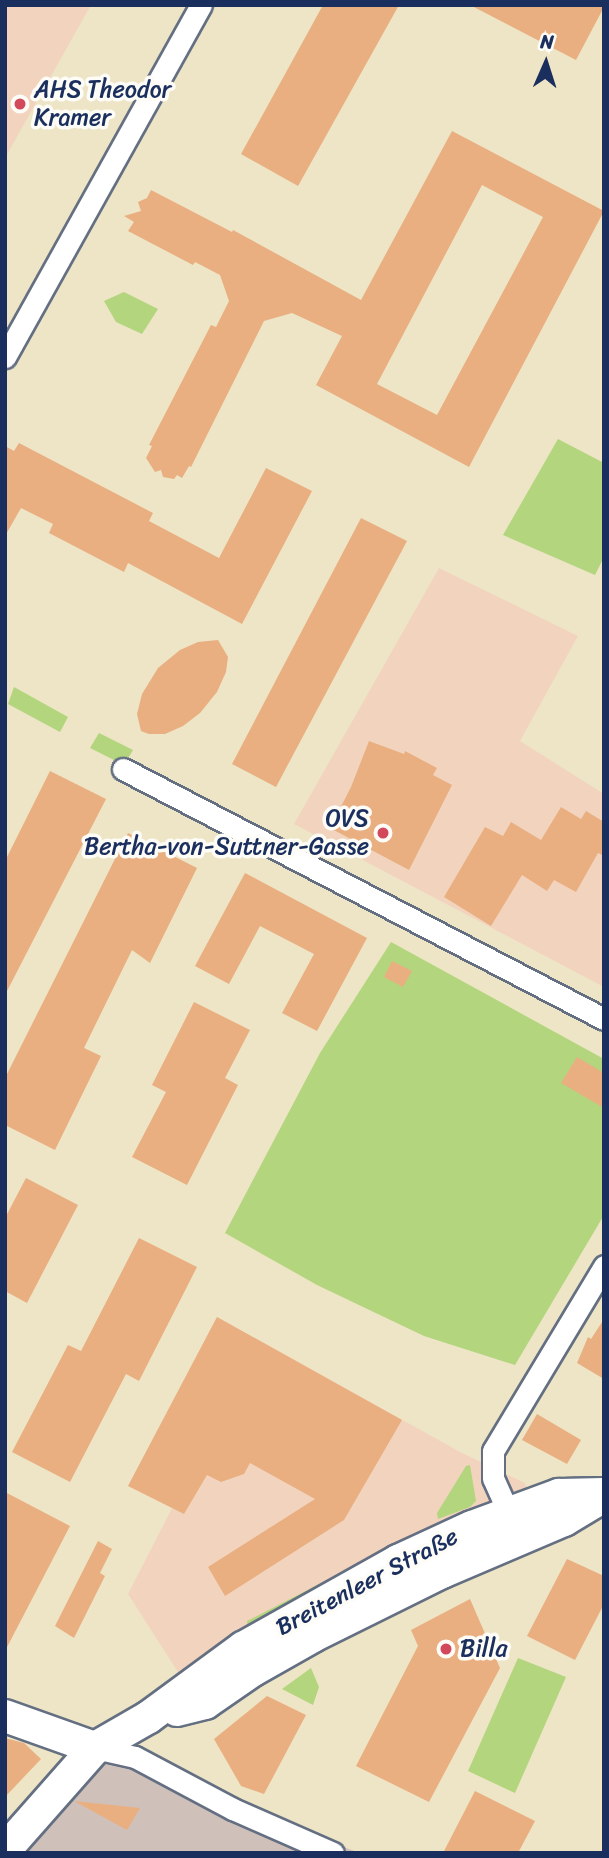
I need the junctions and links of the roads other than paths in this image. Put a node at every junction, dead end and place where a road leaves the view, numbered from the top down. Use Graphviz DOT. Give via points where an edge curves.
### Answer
graph roads {
  1 [pos="201,5"];
  2 [pos="5,357"];
  3 [pos="123,769"];
  4 [pos="604,1019"];
  5 [pos="604,1265"];
  6 [pos="604,1495"];
  7 [pos="515,1526"];
  8 [pos="5,1716"];
  9 [pos="95,1748"];
  10 [pos="5,1850"];
  11 [pos="333,1853"];
  1 -- 2 [label="street"];
  3 -- 4 [label="street"];
  5 -- 7 [label="street" via="493,1451 493,1478"];
  6 -- 7 [label="main road, Breitenleer Straße" via="564,1520"];
  7 -- 9 [label="main road, Breitenleer Straße" via="398,1561 243,1648 149,1717"];
  8 -- 9 [label="main road"];
  9 -- 10 [label="main road, Breitenleer Straße"];
  9 -- 11 [label="street" via="135,1757 233,1809"];
}
